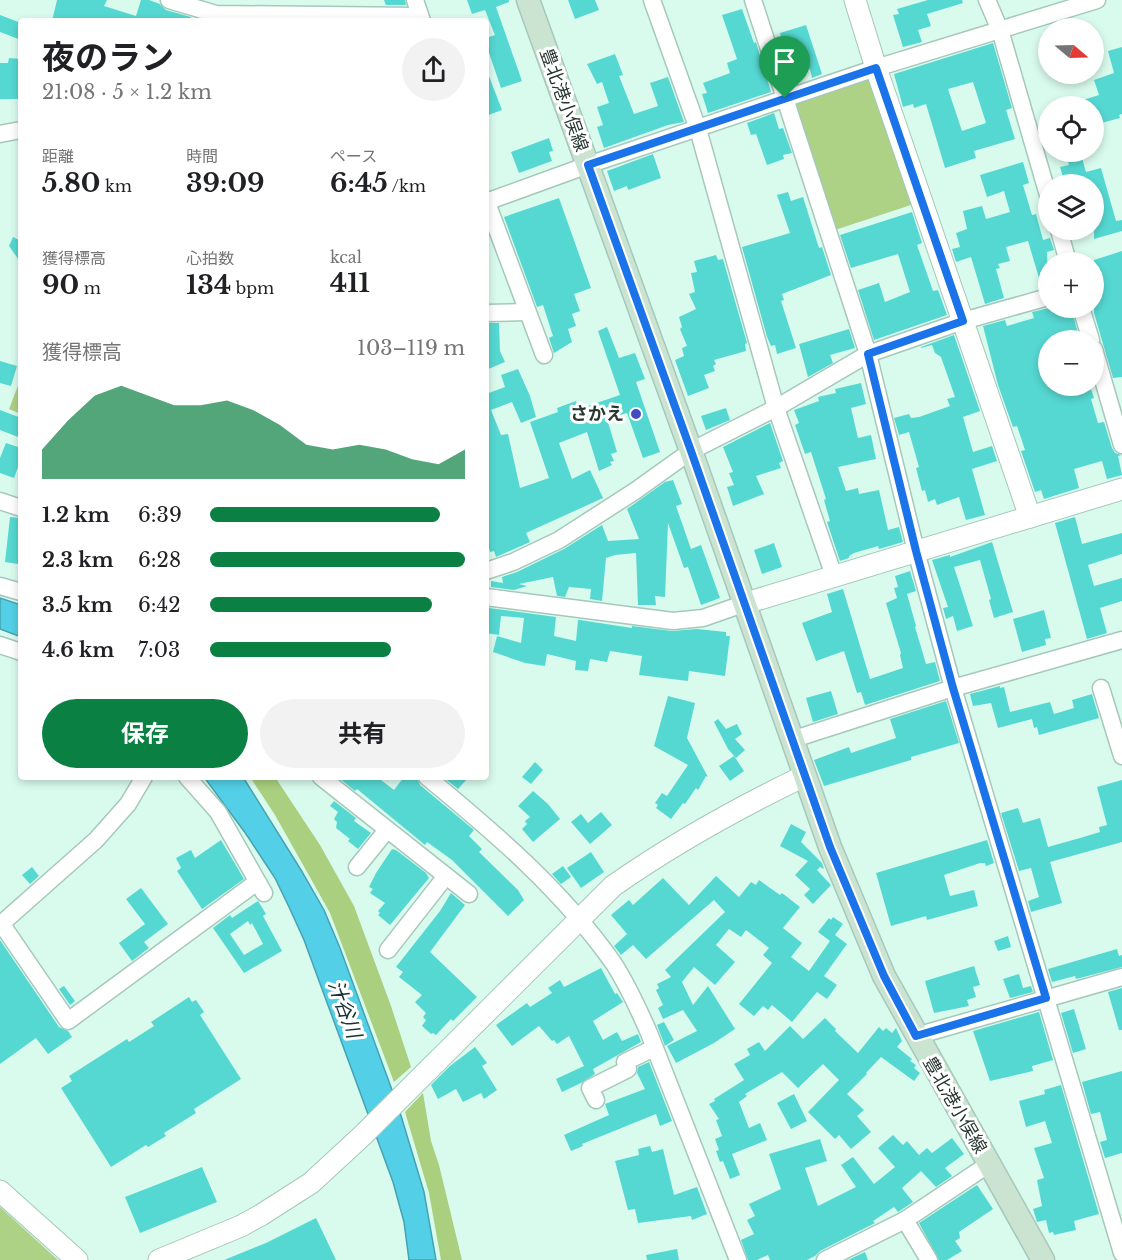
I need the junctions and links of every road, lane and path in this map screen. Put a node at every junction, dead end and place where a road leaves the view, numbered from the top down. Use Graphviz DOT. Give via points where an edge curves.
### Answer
graph roads {
  1 [pos="169,0"];
  2 [pos="228,0"];
  3 [pos="528,0"];
  4 [pos="652,0"];
  5 [pos="753,0"];
  6 [pos="855,0"];
  7 [pos="987,0"];
  8 [pos="1092,1"];
  9 [pos="419,12"];
  10 [pos="212,17"];
  11 [pos="1000,30"];
  12 [pos="876,68"];
  13 [pos="785,98"];
  14 [pos="698,129"];
  15 [pos="18,131"];
  16 [pos="0,134"];
  17 [pos="588,165"];
  18 [pos="1042,174"];
  19 [pos="489,201"];
  20 [pos="489,210"];
  21 [pos="1038,300"];
  22 [pos="528,312"];
  23 [pos="489,314"];
  24 [pos="963,321"];
  25 [pos="868,354"];
  26 [pos="544,355"];
  27 [pos="1104,383"];
  28 [pos="776,408"];
  29 [pos="1122,445"];
  30 [pos="691,451"];
  31 [pos="1122,489"];
  32 [pos="0,501"];
  33 [pos="18,507"];
  34 [pos="1030,517"];
  35 [pos="916,551"];
  36 [pos="489,570"];
  37 [pos="834,576"];
  38 [pos="0,586"];
  39 [pos="18,591"];
  40 [pos="489,597"];
  41 [pos="744,604"];
  42 [pos="1122,640"];
  43 [pos="0,645"];
  44 [pos="18,651"];
  45 [pos="953,688"];
  46 [pos="1101,688"];
  47 [pos="791,740"];
  48 [pos="1122,756"];
  49 [pos="804,776"];
  50 [pos="142,780"];
  51 [pos="190,780"];
  52 [pos="325,780"];
  53 [pos="431,780"];
  54 [pos="387,830"];
  55 [pos="357,867"];
  56 [pos="446,876"];
  57 [pos="469,894"];
  58 [pos="578,919"];
  59 [pos="1,924"];
  60 [pos="388,950"];
  61 [pos="1122,976"];
  62 [pos="1046,998"];
  63 [pos="916,1036"];
  64 [pos="654,1048"];
  65 [pos="596,1100"];
  66 [pos="989,1164"];
  67 [pos="0,1191"];
  68 [pos="905,1220"];
  69 [pos="1122,1253"];
  70 [pos="77,1260"];
  71 [pos="159,1260"];
  72 [pos="738,1260"];
  73 [pos="825,1260"];
  74 [pos="929,1260"];
  75 [pos="1043,1260"];
  1 -- 10 [label="street"];
  2 -- 10 [label="street"];
  3 -- 17 [label="main road, 豊北港小俣線"];
  4 -- 14 [label="street"];
  5 -- 13 [label="street"];
  6 -- 12 [label="street"];
  7 -- 11 [label="street"];
  8 -- 11 [label="street"];
  9 -- 10 [label="street"];
  11 -- 12 [label="street"];
  11 -- 18 [label="street"];
  12 -- 13 [label="street"];
  12 -- 24 [label="street"];
  13 -- 14 [label="street"];
  13 -- 25 [label="street"];
  14 -- 17 [label="street"];
  14 -- 28 [label="street"];
  15 -- 16 [label="street"];
  17 -- 19 [label="street"];
  17 -- 30 [label="main road, 豊北港小俣線"];
  20 -- 22 [label="street"];
  21 -- 24 [label="street"];
  22 -- 23 [label="street"];
  22 -- 26 [label="street"];
  24 -- 25 [label="street"];
  24 -- 34 [label="street"];
  25 -- 28 [label="street"];
  25 -- 35 [label="street"];
  27 -- 29 [label="street"];
  28 -- 30 [label="street"];
  28 -- 37 [label="street"];
  30 -- 36 [label="street" via="559,540"];
  30 -- 41 [label="main road, 豊北港小俣線"];
  31 -- 34 [label="street"];
  32 -- 33 [label="street"];
  34 -- 35 [label="street"];
  35 -- 37 [label="street"];
  35 -- 45 [label="street"];
  37 -- 41 [label="street"];
  38 -- 39 [label="street"];
  40 -- 41 [label="street" via="673,621 703,618"];
  41 -- 47 [label="main road, 豊北港小俣線"];
  42 -- 45 [label="street"];
  43 -- 44 [label="street"];
  45 -- 47 [label="street"];
  45 -- 62 [label="street"];
  46 -- 48 [label="street"];
  47 -- 49 [label="main road, 豊北港小俣線"];
  49 -- 58 [label="street" via="652,859 613,886"];
  49 -- 63 [label="main road, 豊北港小俣線" via="884,976"];
  50 -- 59 [label="street" via="128,804 96,840"];
  51 -- 59 [label="street" via="218,812 260,887 68,1021"];
  52 -- 54 [label="street"];
  53 -- 58 [label="street" via="504,841"];
  54 -- 55 [label="street"];
  54 -- 56 [label="street"];
  56 -- 57 [label="street"];
  56 -- 60 [label="street"];
  58 -- 64 [label="street" via="614,965"];
  58 -- 71 [label="street" via="310,1183 261,1215"];
  61 -- 62 [label="street"];
  62 -- 63 [label="street"];
  62 -- 69 [label="street"];
  63 -- 66 [label="main road, 豊北港小俣線"];
  64 -- 65 [label="street" via="625,1062 628,1069 590,1088"];
  64 -- 72 [label="street"];
  66 -- 68 [label="street"];
  66 -- 75 [label="main road, 豊北港小俣線"];
  67 -- 70 [label="street"];
  68 -- 73 [label="street"];
  68 -- 74 [label="street"];
}
